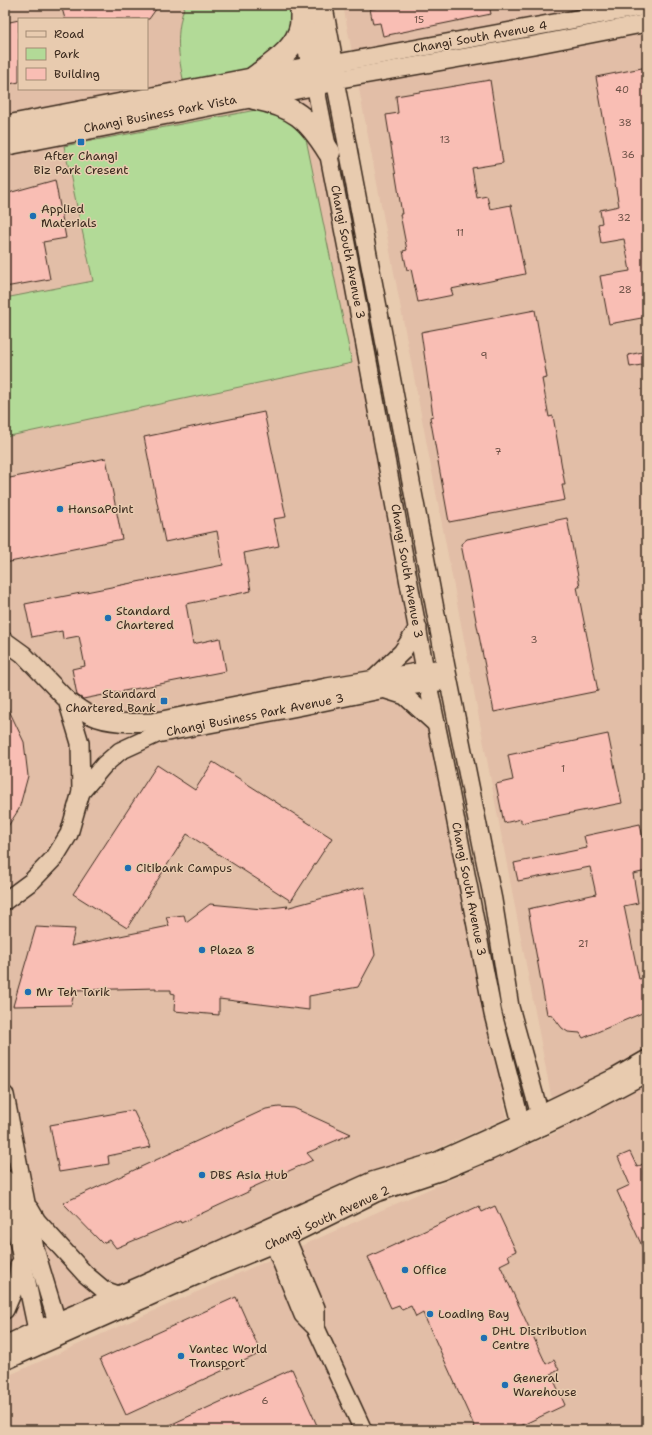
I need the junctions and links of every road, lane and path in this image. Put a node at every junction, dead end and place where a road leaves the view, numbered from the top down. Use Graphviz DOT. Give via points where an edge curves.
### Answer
graph roads {
  1 [pos="308,5"];
  2 [pos="647,6"];
  3 [pos="647,23"];
  4 [pos="324,74"];
  5 [pos="251,88"];
  6 [pos="5,127"];
  7 [pos="5,144"];
  8 [pos="329,152"];
  9 [pos="418,628"];
  10 [pos="5,641"];
  11 [pos="447,674"];
  12 [pos="426,677"];
  13 [pos="380,684"];
  14 [pos="67,700"];
  15 [pos="436,724"];
  16 [pos="81,792"];
  17 [pos="6,902"];
  18 [pos="647,1059"];
  19 [pos="647,1073"];
  20 [pos="5,1095"];
  21 [pos="541,1120"];
  22 [pos="523,1129"];
  23 [pos="5,1179"];
  24 [pos="27,1204"];
  25 [pos="276,1233"];
  26 [pos="21,1256"];
  27 [pos="118,1295"];
  28 [pos="5,1310"];
  29 [pos="59,1328"];
  30 [pos="40,1337"];
  31 [pos="5,1345"];
  32 [pos="5,1361"];
  33 [pos="363,1430"];
  1 -- 4 [label="main road, Changi South Avenue 3"];
  1 -- 5 [label="main road" via="294,42"];
  2 -- 4 [label="street, Changi South Avenue 4"];
  3 -- 4 [label="street, Changi South Avenue 4" via="534,45"];
  4 -- 5 [label="main road, Changi Business Park Vista"];
  4 -- 8 [label="street, Changi South Avenue 3"];
  4 -- 11 [label="street, Changi South Avenue 3"];
  5 -- 6 [label="main road, Changi Business Park Vista"];
  5 -- 7 [label="main road, Changi Business Park Vista"];
  5 -- 8 [label="main road" via="268,101 292,110 310,125"];
  8 -- 9 [label="street, Changi South Avenue 3"];
  9 -- 12 [label="street, Changi South Avenue 3"];
  9 -- 13 [label="street"];
  10 -- 14 [label="street" via="23,654"];
  11 -- 12 [label="street, Changi Business Park Avenue 3"];
  11 -- 21 [label="street, Changi South Avenue 3" via="493,900 510,1006"];
  12 -- 13 [label="street, Changi Business Park Avenue 3"];
  12 -- 15 [label="street, Changi South Avenue 3"];
  13 -- 14 [label="street, Changi Business Park Avenue 3" via="129,724 90,715"];
  13 -- 15 [label="street" via="405,696"];
  13 -- 16 [label="street, Changi Business Park Avenue 3" via="157,734 120,751"];
  14 -- 16 [label="street" via="80,743"];
  15 -- 22 [label="street, Changi South Avenue 3" via="493,1014"];
  16 -- 17 [label="street" via="70,834 55,857 32,881"];
  18 -- 21 [label="street, Changi South Avenue 2"];
  19 -- 21 [label="street, Changi South Avenue 2" via="575,1111"];
  20 -- 24 [label="street"];
  21 -- 22 [label="street, Changi South Avenue 2"];
  22 -- 25 [label="street, Changi South Avenue 2" via="435,1162 372,1181"];
  23 -- 26 [label="street"];
  24 -- 27 [label="street" via="37,1221 85,1274 104,1290"];
  24 -- 29 [label="street" via="35,1249"];
  25 -- 27 [label="street, Changi South Avenue 2"];
  25 -- 29 [label="street, Changi South Avenue 2" via="198,1275"];
  25 -- 33 [label="street" via="303,1315 316,1328"];
  26 -- 28 [label="street" via="17,1282"];
  26 -- 30 [label="street"];
  27 -- 29 [label="street, Changi South Avenue 2"];
  29 -- 30 [label="street, Changi South Avenue 2"];
  30 -- 31 [label="street, Changi South Avenue 2"];
  30 -- 32 [label="street, Changi South Avenue 2"];
}
